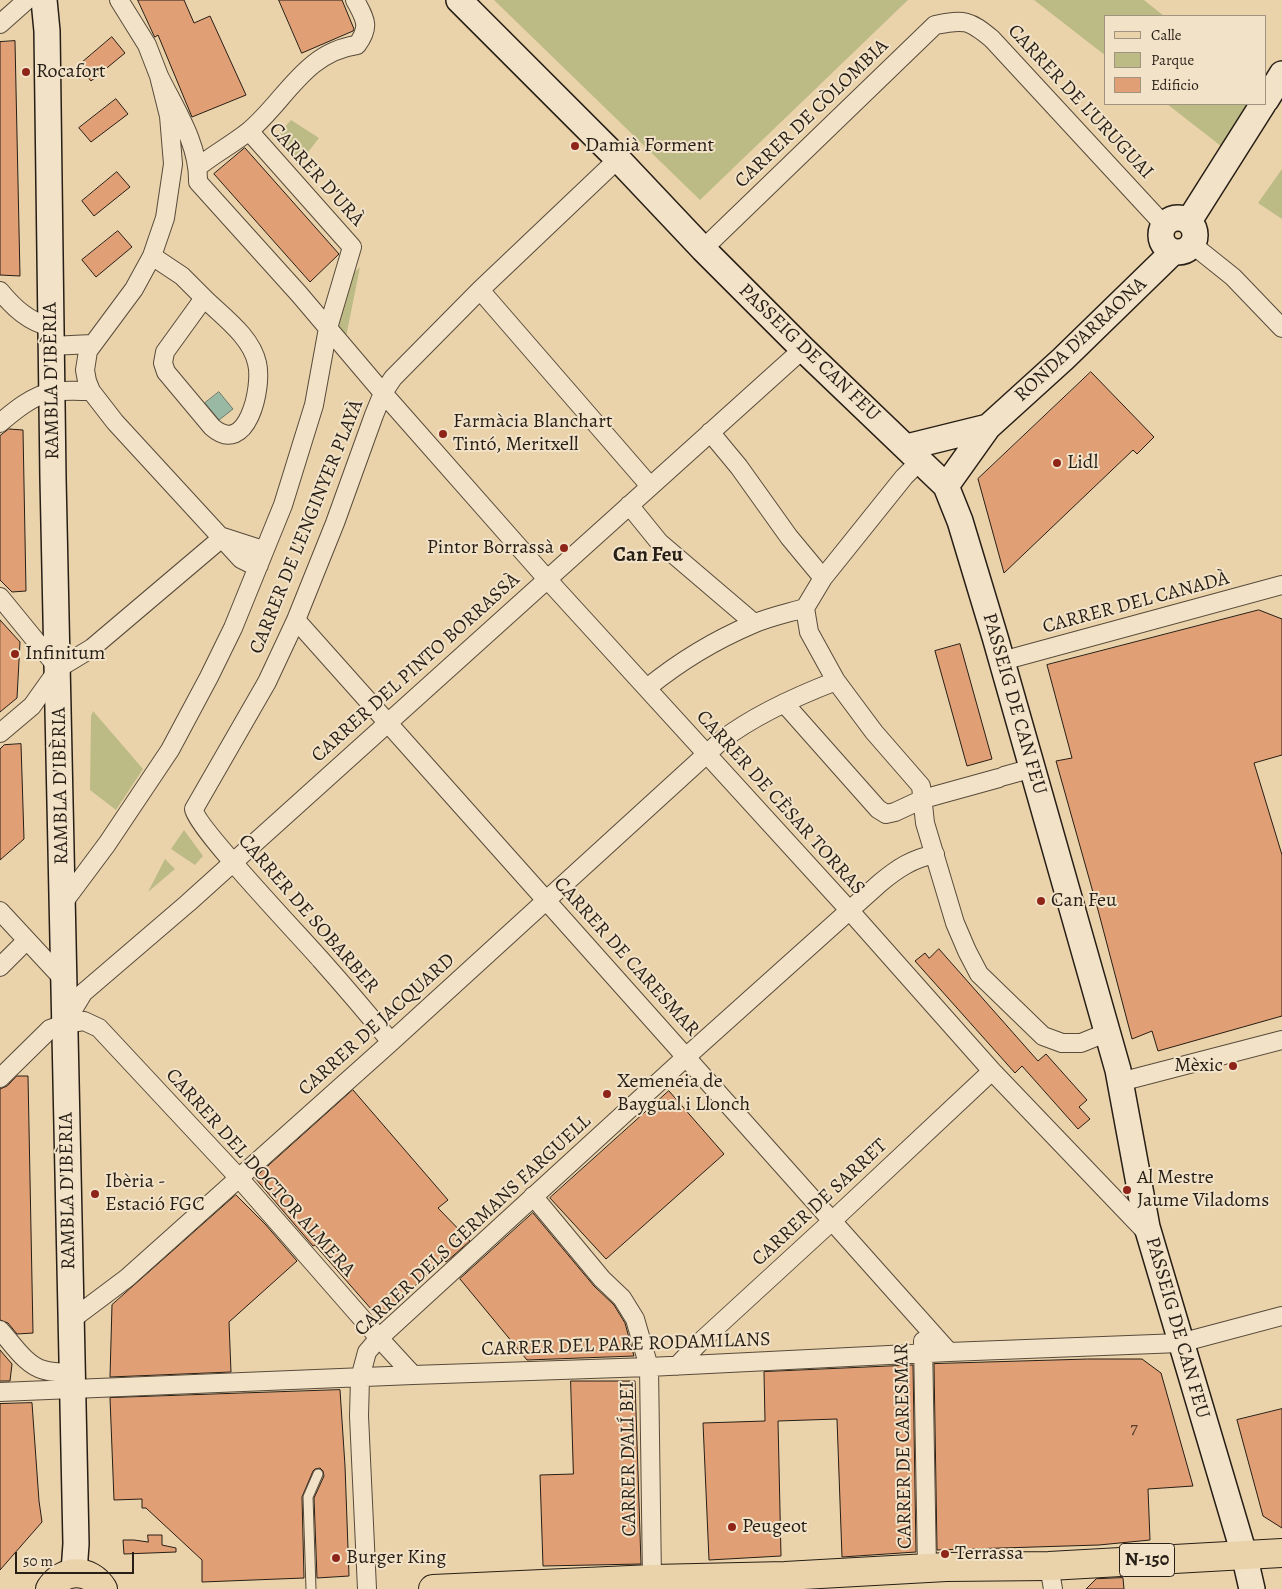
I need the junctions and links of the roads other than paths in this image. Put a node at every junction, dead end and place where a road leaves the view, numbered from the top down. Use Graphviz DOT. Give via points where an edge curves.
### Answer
graph roads {
  1 [pos="27,0"];
  2 [pos="44,0"];
  3 [pos="119,0"];
  4 [pos="355,0"];
  5 [pos="458,0"];
  6 [pos="957,21"];
  7 [pos="0,24"];
  8 [pos="1282,74"];
  9 [pos="159,76"];
  10 [pos="1267,98"];
  11 [pos="1262,105"];
  12 [pos="249,131"];
  13 [pos="618,159"];
  14 [pos="198,174"];
  15 [pos="169,199"];
  16 [pos="1164,225"];
  17 [pos="1185,240"];
  18 [pos="703,249"];
  19 [pos="152,256"];
  20 [pos="480,290"];
  21 [pos="0,291"];
  22 [pos="204,298"];
  23 [pos="328,328"];
  24 [pos="1282,328"];
  25 [pos="51,337"];
  26 [pos="92,344"];
  27 [pos="803,349"];
  28 [pos="91,391"];
  29 [pos="52,392"];
  30 [pos="383,393"];
  31 [pos="0,423"];
  32 [pos="988,427"];
  33 [pos="710,432"];
  34 [pos="914,454"];
  35 [pos="650,486"];
  36 [pos="946,486"];
  37 [pos="629,505"];
  38 [pos="223,537"];
  39 [pos="259,565"];
  40 [pos="823,578"];
  41 [pos="547,579"];
  42 [pos="1282,585"];
  43 [pos="0,597"];
  44 [pos="805,608"];
  45 [pos="296,620"];
  46 [pos="754,624"];
  47 [pos="1002,661"];
  48 [pos="58,668"];
  49 [pos="836,681"];
  50 [pos="647,688"];
  51 [pos="784,703"];
  52 [pos="388,722"];
  53 [pos="0,733"];
  54 [pos="707,754"];
  55 [pos="1033,768"];
  56 [pos="923,798"];
  57 [pos="195,814"];
  58 [pos="935,854"];
  59 [pos="233,862"];
  60 [pos="546,900"];
  61 [pos="63,903"];
  62 [pos="0,911"];
  63 [pos="850,911"];
  64 [pos="26,941"];
  65 [pos="0,967"];
  66 [pos="64,980"];
  67 [pos="64,1024"];
  68 [pos="1108,1032"];
  69 [pos="1282,1040"];
  70 [pos="391,1042"];
  71 [pos="686,1057"];
  72 [pos="992,1070"];
  73 [pos="0,1078"];
  74 [pos="1120,1082"];
  75 [pos="239,1178"];
  76 [pos="533,1196"];
  77 [pos="832,1221"];
  78 [pos="1150,1236"];
  79 [pos="1282,1316"];
  80 [pos="71,1320"];
  81 [pos="922,1322"];
  82 [pos="0,1330"];
  83 [pos="379,1338"];
  84 [pos="1180,1343"];
  85 [pos="949,1352"];
  86 [pos="924,1353"];
  87 [pos="677,1366"];
  88 [pos="649,1367"];
  89 [pos="413,1375"];
  90 [pos="360,1378"];
  91 [pos="72,1381"];
  92 [pos="0,1392"];
  93 [pos="318,1474"];
  94 [pos="1282,1553"];
  95 [pos="1244,1554"];
  96 [pos="927,1568"];
  97 [pos="74,1572"];
  98 [pos="1051,1577"];
  99 [pos="652,1579"];
  100 [pos="777,1582"];
  101 [pos="618,1585"];
  102 [pos="50,1589"];
  103 [pos="103,1589"];
  104 [pos="311,1589"];
  105 [pos="367,1589"];
  106 [pos="433,1589"];
  107 [pos="1252,1589"];
  1 -- 7 [label="street"];
  2 -- 25 [label="street, RAMBLA D'IBÈRIA"];
  3 -- 9 [label="street" via="147,45"];
  4 -- 12 [label="street" via="366,27 357,45 324,55 310,66"];
  5 -- 13 [label="street, PASSEIG DE CAN FEU"];
  6 -- 16 [label="street, CARRER DE L'URUGUAI" via="974,24 992,39"];
  6 -- 18 [label="street, CARRER DE CÒLOMBIA" via="935,25"];
  8 -- 10 [label="street"];
  9 -- 14 [label="street" via="187,132"];
  9 -- 15 [label="street" via="172,144"];
  11 -- 17 [label="street, RONDA D'ARRAONA"];
  12 -- 14 [label="street"];
  12 -- 23 [label="street, CARRER D'URÀ" via="352,247"];
  13 -- 18 [label="street, PASSEIG DE CAN FEU"];
  13 -- 20 [label="street, CARRER DE L'ENGINYER PLAYÀ"];
  14 -- 15 [label="street"];
  14 -- 23 [label="street, CARRER DE CÈSAR TORRAS"];
  15 -- 19 [label="street"];
  16 -- 17 [label="street" via="1179,218"];
  17 -- 24 [label="street" via="1233,277"];
  17 -- 32 [label="street, RONDA D'ARRAONA"];
  18 -- 27 [label="street, PASSEIG DE CAN FEU"];
  19 -- 22 [label="street" via="182,276"];
  19 -- 26 [label="street" via="134,289"];
  20 -- 30 [label="street, CARRER DE L'ENGINYER PLAYÀ" via="393,378"];
  20 -- 35 [label="street"];
  21 -- 25 [label="street"];
  22 -- 22 [label="street" via="165,352 163,363 166,372 212,427 219,434 230,434 240,431 247,422 258,391 257,362 252,348"];
  23 -- 30 [label="street, CARRER DE CÈSAR TORRAS"];
  23 -- 39 [label="street" via="314,405 283,505"];
  25 -- 26 [label="street"];
  25 -- 29 [label="street, RAMBLA D'IBÈRIA"];
  26 -- 28 [label="street" via="85,370"];
  27 -- 33 [label="street, CARRER DEL PINTO BORRASSÀ"];
  27 -- 34 [label="street, PASSEIG DE CAN FEU"];
  28 -- 29 [label="street"];
  28 -- 38 [label="street" via="115,422"];
  29 -- 31 [label="street" via="29,402"];
  29 -- 48 [label="street, RAMBLA D'IBÈRIA"];
  30 -- 41 [label="street, CARRER DE CÈSAR TORRAS"];
  30 -- 45 [label="street, CARRER DE L'ENGINYER PLAYÀ"];
  32 -- 34 [label="street, RONDA D'ARRAONA"];
  32 -- 36 [label="street, RONDA D'ARRAONA"];
  33 -- 35 [label="street, CARRER DEL PINTO BORRASSÀ"];
  33 -- 40 [label="street"];
  34 -- 36 [label="street, PASSEIG DE CAN FEU"];
  34 -- 40 [label="street" via="904,477"];
  35 -- 37 [label="street, CARRER DEL PINTO BORRASSÀ"];
  36 -- 47 [label="street, PASSEIG DE CAN FEU" via="960,521"];
  37 -- 41 [label="street, CARRER DEL PINTO BORRASSÀ"];
  37 -- 46 [label="street" via="659,542"];
  38 -- 39 [label="street" via="241,559"];
  38 -- 48 [label="street" via="92,648"];
  39 -- 61 [label="street" via="233,628 170,750"];
  40 -- 44 [label="street"];
  41 -- 50 [label="street, CARRER DE CÈSAR TORRAS"];
  41 -- 52 [label="street, CARRER DEL PINTO BORRASSÀ"];
  42 -- 47 [label="street, CARRER DEL CANADÀ"];
  43 -- 48 [label="street"];
  44 -- 46 [label="street"];
  44 -- 49 [label="street" via="809,632"];
  45 -- 52 [label="street, CARRER DE CARESMAR"];
  45 -- 57 [label="street, CARRER DE L'ENGINYER PLAYÀ" via="267,682 196,805"];
  46 -- 50 [label="street" via="705,648"];
  47 -- 55 [label="street, PASSEIG DE CAN FEU"];
  48 -- 53 [label="street" via="32,706"];
  48 -- 61 [label="street, RAMBLA D'IBÈRIA"];
  49 -- 51 [label="street, CARRER DE JACQUARD"];
  49 -- 56 [label="street" via="874,732 921,786"];
  50 -- 54 [label="street, CARRER DE CÈSAR TORRAS"];
  51 -- 54 [label="street, CARRER DE JACQUARD" via="736,729"];
  51 -- 56 [label="street" via="878,809 886,814 895,812"];
  52 -- 59 [label="street, CARRER DEL PINTO BORRASSÀ"];
  52 -- 60 [label="street, CARRER DE CARESMAR"];
  54 -- 60 [label="street, CARRER DE JACQUARD"];
  54 -- 63 [label="street, CARRER DE CÈSAR TORRAS"];
  55 -- 56 [label="street"];
  55 -- 68 [label="street, PASSEIG DE CAN FEU"];
  56 -- 58 [label="street"];
  57 -- 59 [label="street, CARRER DE SOBARBER"];
  58 -- 63 [label="street, CARRER DELS GERMANS FARGUELL" via="902,865"];
  58 -- 68 [label="street" via="955,923 979,974 1043,1036 1062,1043 1081,1043"];
  59 -- 67 [label="street, CARRER DEL PINTO BORRASSÀ" via="83,993"];
  59 -- 70 [label="street, CARRER DE SOBARBER"];
  60 -- 70 [label="street, CARRER DE JACQUARD"];
  60 -- 71 [label="street, CARRER DE CARESMAR"];
  61 -- 66 [label="street, RAMBLA D'IBÈRIA"];
  62 -- 64 [label="street"];
  63 -- 71 [label="street, CARRER DELS GERMANS FARGUELL"];
  63 -- 72 [label="street, CARRER DE CÈSAR TORRAS"];
  64 -- 65 [label="street"];
  64 -- 66 [label="street"];
  66 -- 67 [label="street, RAMBLA D'IBÈRIA"];
  67 -- 73 [label="street" via="50,1029"];
  67 -- 75 [label="street, CARRER DEL DOCTOR ALMERA" via="84,1021 99,1028"];
  67 -- 80 [label="street, RAMBLA D'IBÈRIA"];
  68 -- 74 [label="street, PASSEIG DE CAN FEU"];
  69 -- 74 [label="street"];
  70 -- 75 [label="street, CARRER DE JACQUARD"];
  71 -- 76 [label="street, CARRER DELS GERMANS FARGUELL"];
  71 -- 77 [label="street, CARRER DE CARESMAR"];
  72 -- 77 [label="street, CARRER DE SARRET"];
  72 -- 78 [label="street, CARRER DE CÈSAR TORRAS"];
  74 -- 78 [label="street, PASSEIG DE CAN FEU"];
  75 -- 80 [label="street, CARRER DE JACQUARD" via="127,1278"];
  75 -- 83 [label="street, CARRER DEL DOCTOR ALMERA"];
  76 -- 83 [label="street, CARRER DELS GERMANS FARGUELL"];
  76 -- 88 [label="street, CARRER D'ALÍ BEI" via="602,1279 622,1298 635,1319"];
  77 -- 81 [label="street, CARRER DE CARESMAR"];
  77 -- 87 [label="street, CARRER DE SARRET"];
  78 -- 84 [label="street, PASSEIG DE CAN FEU"];
  79 -- 84 [label="street, CARRER DEL PARE RODAMILANS"];
  80 -- 91 [label="street, RAMBLA D'IBÈRIA"];
  81 -- 85 [label="street, CARRER DE CARESMAR"];
  81 -- 86 [label="street, CARRER DE CARESMAR"];
  82 -- 91 [label="street" via="36,1367"];
  83 -- 89 [label="street, CARRER DEL DOCTOR ALMERA"];
  83 -- 90 [label="street, CARRER DELS GERMANS FARGUELL" via="367,1352"];
  84 -- 85 [label="street, CARRER DEL PARE RODAMILANS"];
  84 -- 95 [label="street, PASSEIG DE CAN FEU"];
  85 -- 86 [label="street, CARRER DEL PARE RODAMILANS"];
  86 -- 87 [label="street, CARRER DEL PARE RODAMILANS"];
  86 -- 96 [label="street, CARRER DE CARESMAR"];
  87 -- 88 [label="street, CARRER DEL PARE RODAMILANS"];
  88 -- 89 [label="street, CARRER DEL PARE RODAMILANS"];
  88 -- 99 [label="street, CARRER D'ALÍ BEI"];
  89 -- 90 [label="street, CARRER DEL PARE RODAMILANS"];
  90 -- 91 [label="street, CARRER DEL PARE RODAMILANS"];
  90 -- 105 [label="street"];
  91 -- 92 [label="street"];
  91 -- 97 [label="street, RAMBLA D'IBÈRIA"];
  93 -- 104 [label="lane" via="308,1497"];
  94 -- 95 [label="main road, N-150"];
  95 -- 98 [label="main road, N-150"];
  95 -- 107 [label="street, PASSEIG DE CAN FEU"];
  96 -- 98 [label="main road, N-150"];
  96 -- 100 [label="main road, N-150"];
  97 -- 102 [label="main road" via="58,1580"];
  97 -- 103 [label="main road" via="93,1578"];
  99 -- 100 [label="main road, N-150"];
  99 -- 101 [label="main road, N-150"];
  101 -- 106 [label="main road, N-150"];
}
